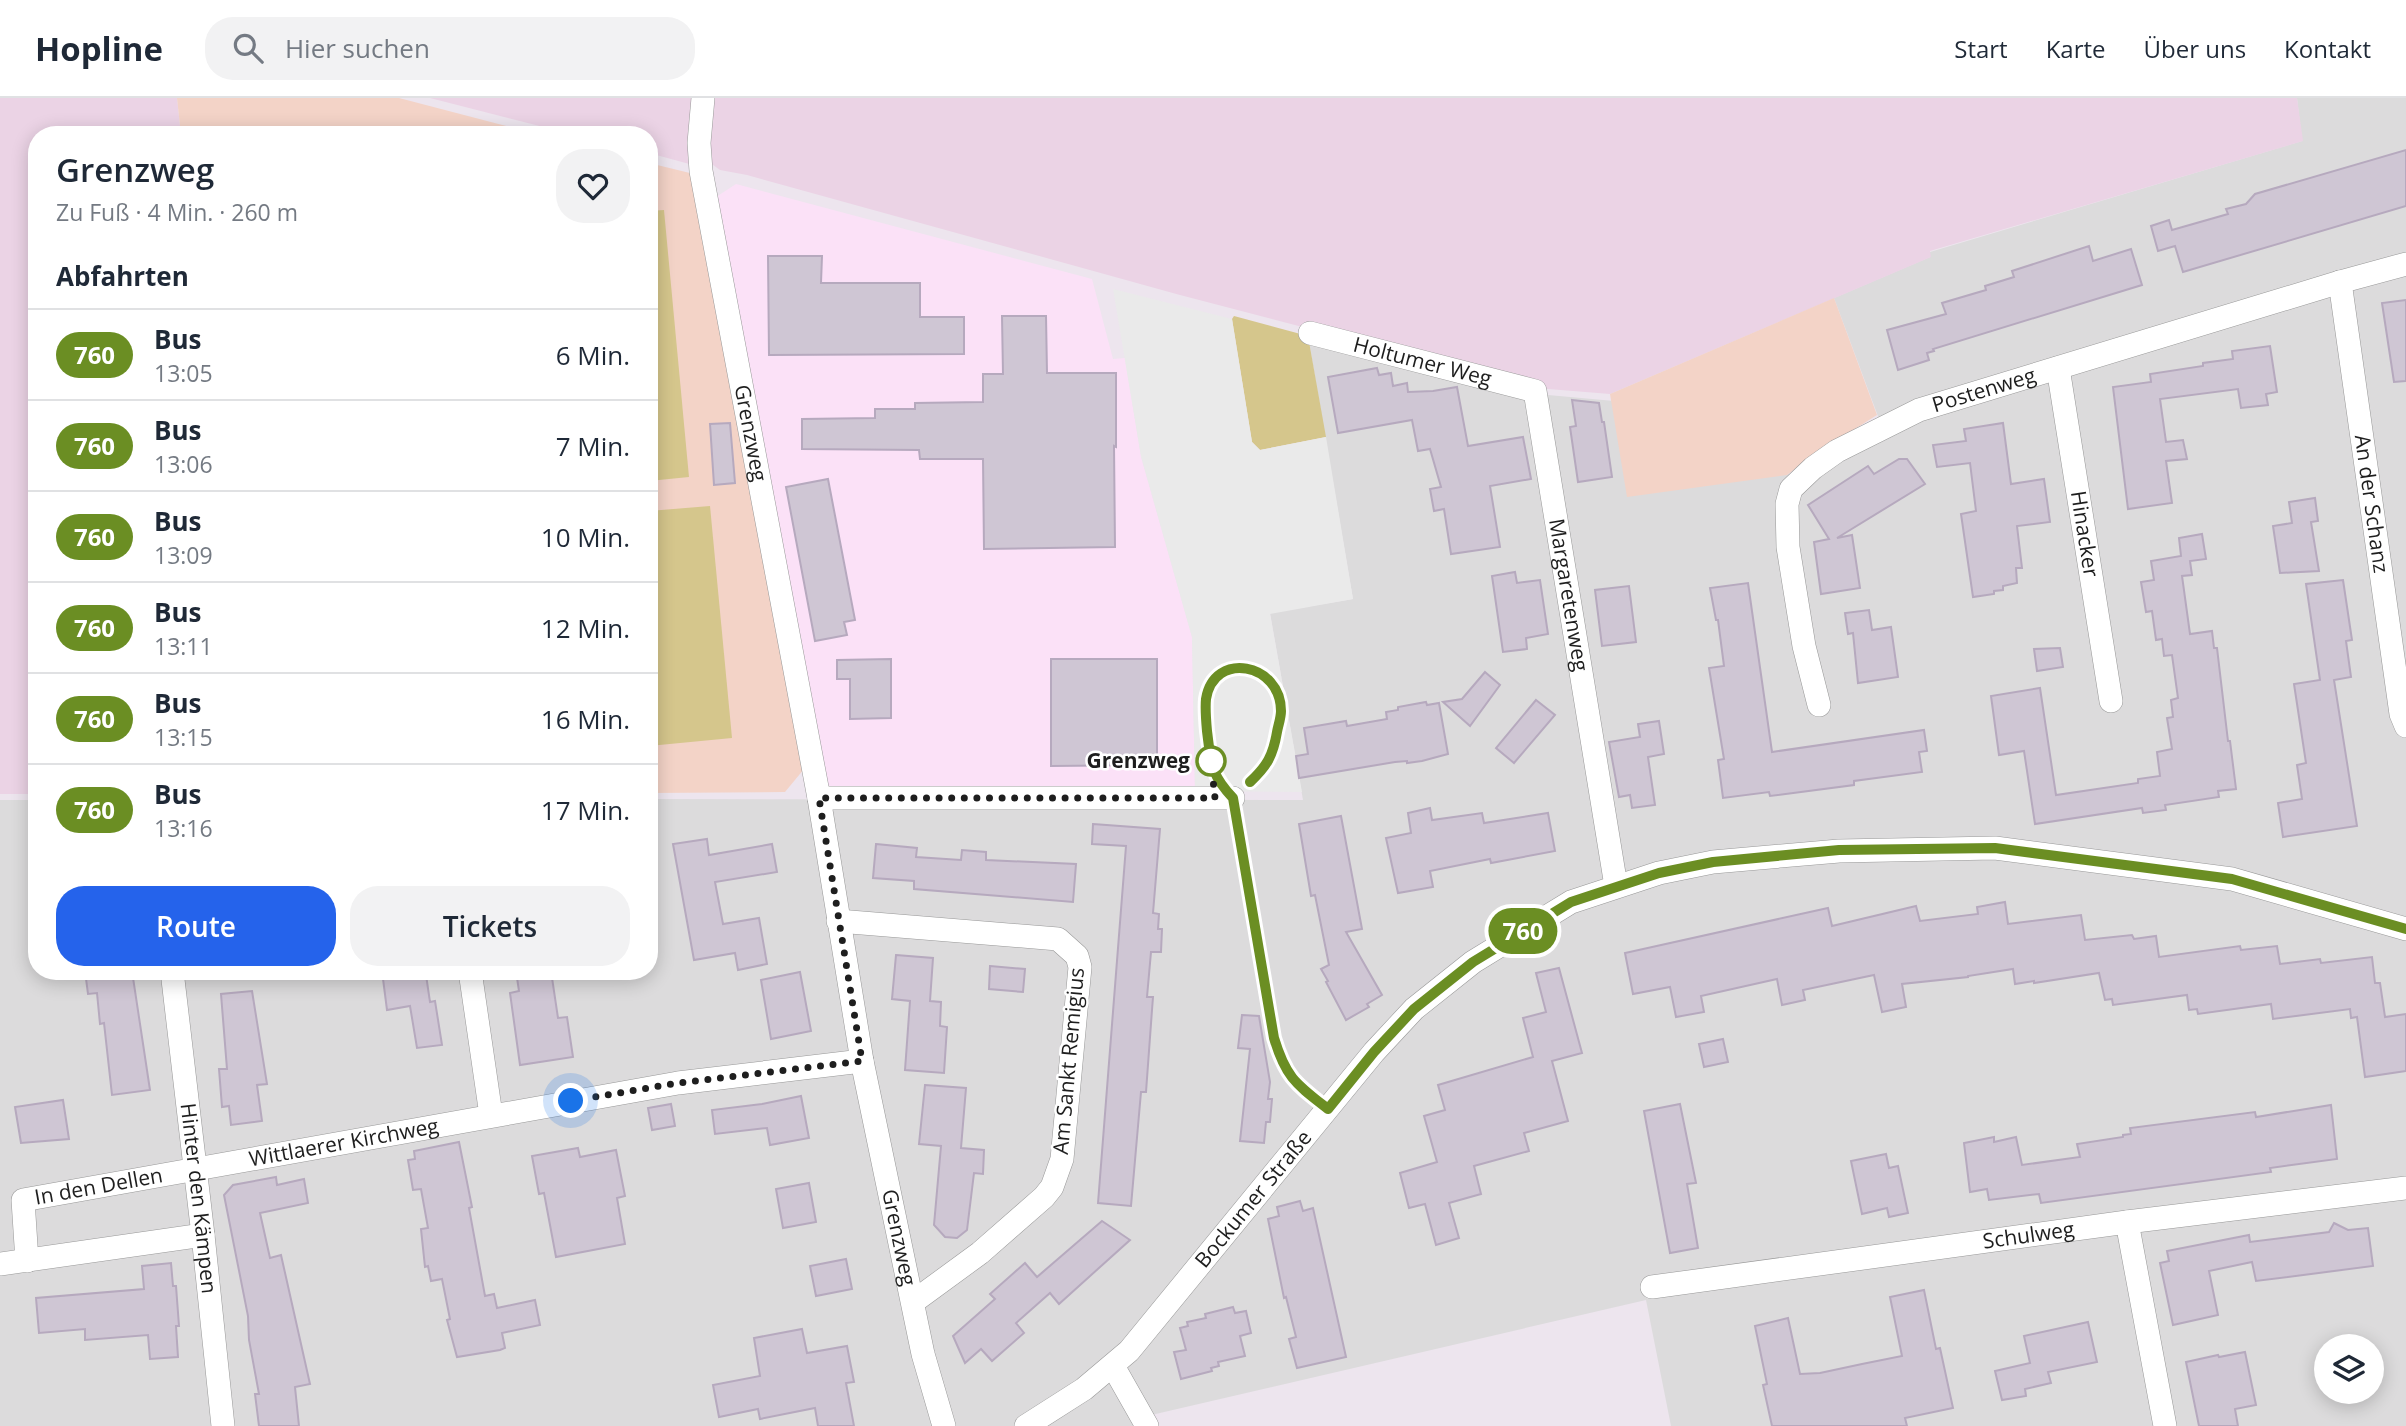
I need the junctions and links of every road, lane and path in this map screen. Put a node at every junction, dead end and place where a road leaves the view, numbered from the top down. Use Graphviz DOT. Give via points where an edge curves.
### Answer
graph roads {
  1 [pos="703,98"];
  2 [pos="2406,264"];
  3 [pos="2340,282"];
  4 [pos="1310,333"];
  5 [pos="2058,368"];
  6 [pos="1535,391"];
  7 [pos="2111,701"];
  8 [pos="1819,705"];
  9 [pos="2406,726"];
  10 [pos="819,798"];
  11 [pos="1233,798"];
  12 [pos="1615,886"];
  13 [pos="838,921"];
  14 [pos="2406,929"];
  15 [pos="173,980"];
  16 [pos="471,980"];
  17 [pos="862,1061"];
  18 [pos="491,1115"];
  19 [pos="195,1168"];
  20 [pos="2406,1188"];
  21 [pos="2127,1222"];
  22 [pos="203,1235"];
  23 [pos="27,1261"];
  24 [pos="0,1264"];
  25 [pos="1652,1287"];
  26 [pos="913,1302"];
  27 [pos="1113,1366"];
  28 [pos="223,1426"];
  29 [pos="944,1426"];
  30 [pos="1026,1426"];
  31 [pos="1147,1426"];
  32 [pos="2165,1426"];
  1 -- 10 [label="street, Grenzweg" via="701,171"];
  2 -- 3 [label="street, Postenweg"];
  3 -- 5 [label="street, Postenweg"];
  3 -- 9 [label="street, An der Schanz"];
  4 -- 6 [label="street, Holtumer Weg"];
  5 -- 7 [label="street, Hinacker"];
  5 -- 8 [label="street, Postenweg" via="1919,411 1837,451 1791,489 1788,547"];
  6 -- 12 [label="street, Margaretenweg"];
  10 -- 11 [label="street"];
  10 -- 13 [label="street, Grenzweg"];
  12 -- 14 [label="street, Bockumer Straße" via="1713,862 1839,850 1995,848 2232,879"];
  12 -- 27 [label="street, Bockumer Straße" via="1571,902 1473,962 1414,1009"];
  13 -- 17 [label="street, Grenzweg"];
  13 -- 26 [label="street, Am Sankt Remigius" via="1058,939 1077,956 1080,967 1062,1159 1052,1187 980,1253"];
  15 -- 19 [label="street, Hinter den Kämpen"];
  16 -- 18 [label="street"];
  17 -- 18 [label="street, Wittlaerer Kirchweg" via="678,1083"];
  17 -- 26 [label="street, Grenzweg"];
  18 -- 19 [label="street, Wittlaerer Kirchweg"];
  19 -- 22 [label="street, Hinter den Kämpen"];
  19 -- 23 [label="street, In den Dellen" via="23,1200"];
  20 -- 21 [label="street, Schulweg"];
  21 -- 25 [label="street, Schulweg"];
  21 -- 32 [label="street"];
  22 -- 23 [label="street"];
  22 -- 28 [label="street, Hinter den Kämpen"];
  23 -- 24 [label="street"];
  26 -- 29 [label="street, Grenzweg"];
  27 -- 30 [label="street, Bockumer Straße"];
  27 -- 31 [label="street"];
}
